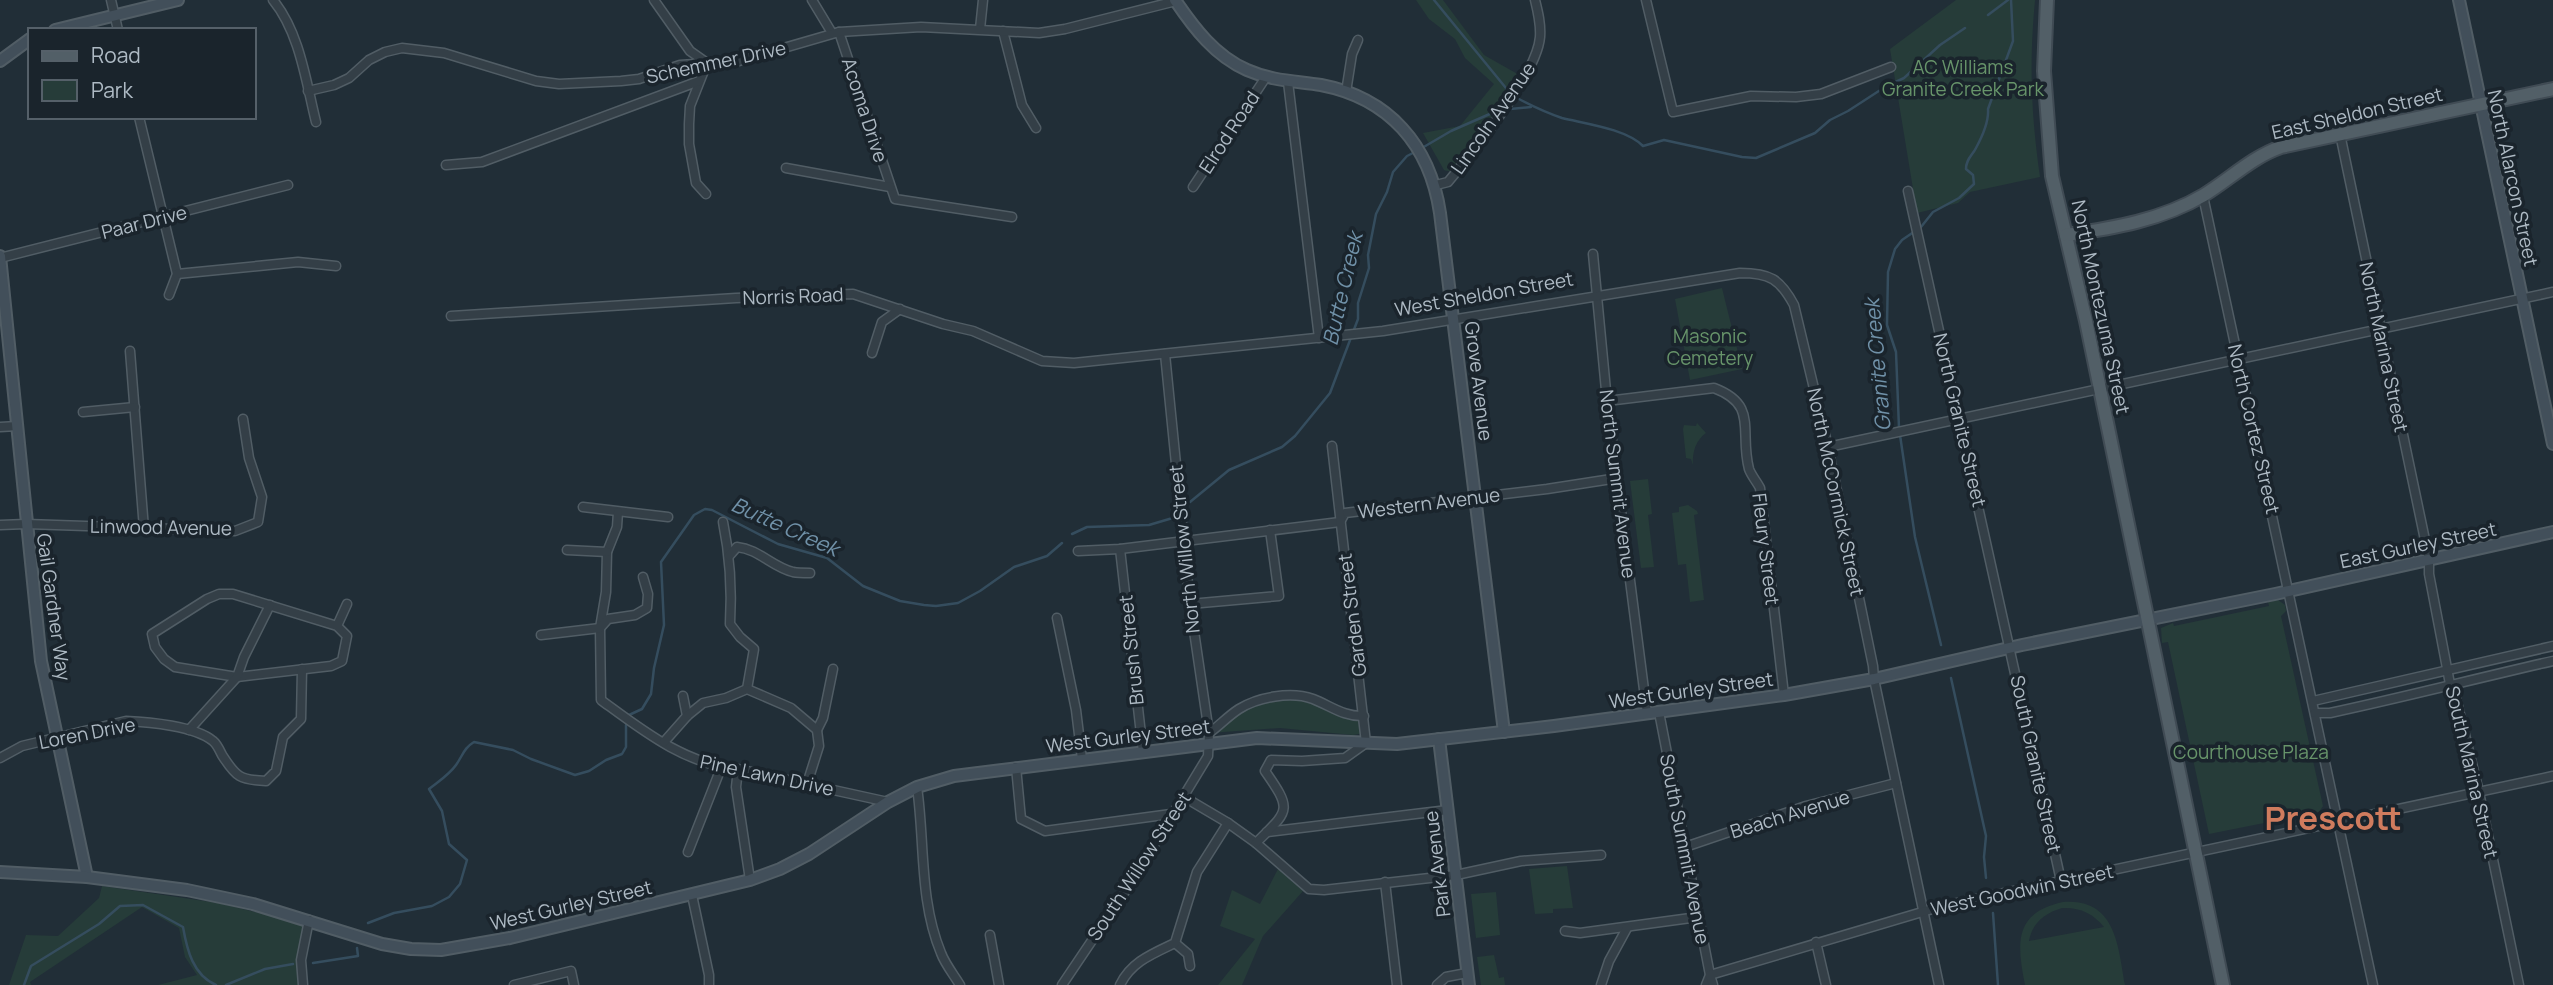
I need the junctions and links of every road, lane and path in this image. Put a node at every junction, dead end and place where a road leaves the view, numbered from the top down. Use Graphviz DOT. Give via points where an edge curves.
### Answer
graph roads {
  1 [pos="111,0"];
  2 [pos="178,0"];
  3 [pos="274,0"];
  4 [pos="654,0"];
  5 [pos="812,0"];
  6 [pos="984,0"];
  7 [pos="1535,0"];
  8 [pos="1646,0"];
  9 [pos="2047,0"];
  10 [pos="2459,0"];
  11 [pos="1175,1"];
  12 [pos="115,14"];
  13 [pos="62,28"];
  14 [pos="118,28"];
  15 [pos="980,29"];
  16 [pos="1003,30"];
  17 [pos="836,33"];
  18 [pos="28,40"];
  19 [pos="1358,40"];
  20 [pos="0,61"];
  21 [pos="707,63"];
  22 [pos="1891,67"];
  23 [pos="1266,77"];
  24 [pos="699,81"];
  25 [pos="1288,82"];
  26 [pos="2553,89"];
  27 [pos="308,91"];
  28 [pos="1346,92"];
  29 [pos="2480,105"];
  30 [pos="139,119"];
  31 [pos="316,122"];
  32 [pos="1036,128"];
  33 [pos="2340,134"];
  34 [pos="446,165"];
  35 [pos="786,168"];
  36 [pos="288,185"];
  37 [pos="1436,185"];
  38 [pos="890,187"];
  39 [pos="1193,187"];
  40 [pos="1908,191"];
  41 [pos="706,194"];
  42 [pos="2203,196"];
  43 [pos="163,216"];
  44 [pos="1012,217"];
  45 [pos="2066,235"];
  46 [pos="1593,254"];
  47 [pos="0,257"];
  48 [pos="336,266"];
  49 [pos="177,274"];
  50 [pos="2553,292"];
  51 [pos="169,295"];
  52 [pos="1596,295"];
  53 [pos="2521,299"];
  54 [pos="1794,305"];
  55 [pos="900,309"];
  56 [pos="452,316"];
  57 [pos="1454,321"];
  58 [pos="2380,328"];
  59 [pos="1319,338"];
  60 [pos="131,351"];
  61 [pos="872,353"];
  62 [pos="1165,354"];
  63 [pos="2238,358"];
  64 [pos="2100,388"];
  65 [pos="1607,401"];
  66 [pos="135,407"];
  67 [pos="83,412"];
  68 [pos="1959,418"];
  69 [pos="243,419"];
  70 [pos="18,426"];
  71 [pos="0,427"];
  72 [pos="2553,444"];
  73 [pos="1332,446"];
  74 [pos="1828,447"];
  75 [pos="1618,478"];
  76 [pos="1476,498"];
  77 [pos="583,507"];
  78 [pos="618,512"];
  79 [pos="668,517"];
  80 [pos="1340,522"];
  81 [pos="723,523"];
  82 [pos="26,524"];
  83 [pos="0,526"];
  84 [pos="144,529"];
  85 [pos="1270,530"];
  86 [pos="2553,532"];
  87 [pos="1183,540"];
  88 [pos="1120,549"];
  89 [pos="567,550"];
  90 [pos="1078,551"];
  91 [pos="607,552"];
  92 [pos="729,556"];
  93 [pos="2429,559"];
  94 [pos="810,573"];
  95 [pos="643,577"];
  96 [pos="2289,591"];
  97 [pos="348,604"];
  98 [pos="1190,604"];
  99 [pos="270,605"];
  100 [pos="1057,618"];
  101 [pos="2148,619"];
  102 [pos="337,626"];
  103 [pos="600,628"];
  104 [pos="541,635"];
  105 [pos="2553,646"];
  106 [pos="2010,648"];
  107 [pos="2553,661"];
  108 [pos="302,669"];
  109 [pos="833,669"];
  110 [pos="2447,669"];
  111 [pos="237,677"];
  112 [pos="1874,679"];
  113 [pos="2450,684"];
  114 [pos="747,689"];
  115 [pos="1784,695"];
  116 [pos="683,696"];
  117 [pos="2313,701"];
  118 [pos="1659,712"];
  119 [pos="1647,713"];
  120 [pos="2315,713"];
  121 [pos="687,716"];
  122 [pos="1364,716"];
  123 [pos="189,730"];
  124 [pos="817,730"];
  125 [pos="1504,732"];
  126 [pos="58,738"];
  127 [pos="1209,738"];
  128 [pos="1439,739"];
  129 [pos="664,742"];
  130 [pos="1366,743"];
  131 [pos="1143,752"];
  132 [pos="0,758"];
  133 [pos="1082,759"];
  134 [pos="1016,767"];
  135 [pos="722,768"];
  136 [pos="738,769"];
  137 [pos="2553,776"];
  138 [pos="1896,783"];
  139 [pos="807,784"];
  140 [pos="917,787"];
  141 [pos="2479,792"];
  142 [pos="1184,797"];
  143 [pos="888,802"];
  144 [pos="1448,810"];
  145 [pos="1171,814"];
  146 [pos="2339,821"];
  147 [pos="1228,823"];
  148 [pos="1267,832"];
  149 [pos="1256,843"];
  150 [pos="1685,847"];
  151 [pos="688,852"];
  152 [pos="2195,853"];
  153 [pos="1601,855"];
  154 [pos="0,872"];
  155 [pos="1456,875"];
  156 [pos="87,877"];
  157 [pos="750,880"];
  158 [pos="2062,881"];
  159 [pos="1385,882"];
  160 [pos="692,895"];
  161 [pos="1924,912"];
  162 [pos="1698,917"];
  163 [pos="309,920"];
  164 [pos="1627,928"];
  165 [pos="1565,931"];
  166 [pos="990,936"];
  167 [pos="1816,942"];
  168 [pos="1175,943"];
  169 [pos="1190,966"];
  170 [pos="1467,973"];
  171 [pos="1710,975"];
  172 [pos="303,985"];
  173 [pos="514,985"];
  174 [pos="574,985"];
  175 [pos="709,985"];
  176 [pos="960,985"];
  177 [pos="999,985"];
  178 [pos="1062,985"];
  179 [pos="1120,985"];
  180 [pos="1397,985"];
  181 [pos="1437,985"];
  182 [pos="1469,985"];
  183 [pos="1601,985"];
  184 [pos="1706,985"];
  185 [pos="1713,985"];
  186 [pos="1826,985"];
  187 [pos="1939,985"];
  188 [pos="2223,985"];
  189 [pos="2373,985"];
  190 [pos="2519,985"];
  1 -- 12 [label="street"];
  2 -- 12 [label="main road"];
  3 -- 27 [label="street" via="293,34"];
  4 -- 21 [label="street" via="690,51"];
  5 -- 17 [label="street, Acoma Drive"];
  6 -- 15 [label="street"];
  7 -- 37 [label="street, Lincoln Avenue" via="1540,40 1529,73 1448,182"];
  8 -- 22 [label="street" via="1673,112 1751,96 1821,94"];
  9 -- 45 [label="main road, North Montezuma Street" via="2044,71 2048,138"];
  10 -- 29 [label="main road, North Alarcon Street"];
  11 -- 16 [label="street, Schemmer Drive" via="1065,29 1039,33"];
  11 -- 23 [label="main road, Grove Avenue" via="1197,33 1222,54"];
  12 -- 13 [label="main road"];
  12 -- 14 [label="street"];
  15 -- 16 [label="street, Schemmer Drive"];
  15 -- 17 [label="street, Schemmer Drive" via="921,27"];
  16 -- 32 [label="street" via="1022,105"];
  17 -- 21 [label="street, Schemmer Drive" via="739,61"];
  17 -- 38 [label="street, Acoma Drive"];
  18 -- 20 [label="main road"];
  19 -- 28 [label="street"];
  21 -- 24 [label="street"];
  21 -- 27 [label="street, Schemmer Drive" via="680,65 639,79 559,84 444,54 402,48 369,60 334,85"];
  23 -- 25 [label="main road, Grove Avenue"];
  23 -- 39 [label="street, Elrod Road"];
  24 -- 34 [label="street" via="482,162"];
  24 -- 41 [label="street" via="690,106 689,144 696,183"];
  25 -- 28 [label="main road, Grove Avenue"];
  25 -- 59 [label="street"];
  26 -- 29 [label="main road, East Sheldon Street"];
  27 -- 31 [label="street"];
  28 -- 37 [label="main road, Grove Avenue" via="1395,119 1425,159"];
  29 -- 33 [label="main road, East Sheldon Street"];
  29 -- 53 [label="main road, North Alarcon Street"];
  30 -- 43 [label="street"];
  33 -- 42 [label="main road, East Sheldon Street" via="2267,152"];
  33 -- 58 [label="street, North Marina Street"];
  35 -- 38 [label="street"];
  36 -- 43 [label="street, Paar Drive"];
  37 -- 57 [label="main road, Grove Avenue"];
  38 -- 44 [label="street" via="895,199"];
  40 -- 68 [label="street, North Granite Street"];
  42 -- 45 [label="main road, East Sheldon Street" via="2160,217"];
  42 -- 63 [label="street, North Cortez Street"];
  43 -- 47 [label="street, Paar Drive"];
  43 -- 49 [label="street"];
  45 -- 64 [label="main road, North Montezuma Street"];
  46 -- 52 [label="street, North Summit Avenue"];
  47 -- 70 [label="main road, Gail Gardner Way"];
  48 -- 49 [label="street" via="298,262"];
  49 -- 51 [label="street"];
  50 -- 53 [label="street"];
  52 -- 54 [label="street, West Sheldon Street" via="1760,273 1786,289"];
  52 -- 57 [label="street, West Sheldon Street"];
  52 -- 65 [label="street, North Summit Avenue"];
  53 -- 58 [label="street"];
  53 -- 72 [label="main road, North Alarcon Street"];
  54 -- 74 [label="street, North McCormick Street"];
  55 -- 56 [label="street, Norris Road" via="853,294"];
  55 -- 61 [label="street" via="882,322"];
  55 -- 62 [label="street, Norris Road" via="973,331 1042,361 1074,363"];
  57 -- 59 [label="street, West Sheldon Street"];
  57 -- 76 [label="main road, Grove Avenue"];
  58 -- 63 [label="street"];
  58 -- 93 [label="street, North Marina Street"];
  59 -- 62 [label="street, West Sheldon Street"];
  60 -- 66 [label="street"];
  62 -- 87 [label="street, North Willow Street"];
  63 -- 64 [label="street"];
  63 -- 96 [label="street, North Cortez Street"];
  64 -- 68 [label="street"];
  64 -- 101 [label="main road, North Montezuma Street"];
  65 -- 75 [label="street, North Summit Avenue"];
  65 -- 115 [label="street, Fleury Street" via="1714,388 1741,405 1749,471 1760,488"];
  66 -- 67 [label="street"];
  66 -- 84 [label="street"];
  68 -- 74 [label="street"];
  68 -- 106 [label="street, North Granite Street"];
  69 -- 84 [label="street, Linwood Avenue" via="249,458 262,496 258,522 235,531"];
  70 -- 71 [label="street"];
  70 -- 82 [label="main road, Gail Gardner Way"];
  73 -- 80 [label="street, Garden Street"];
  74 -- 112 [label="street, North McCormick Street"];
  75 -- 76 [label="street, Western Avenue"];
  75 -- 119 [label="street, North Summit Avenue"];
  76 -- 80 [label="street, Western Avenue" via="1345,513"];
  76 -- 125 [label="main road, Grove Avenue"];
  77 -- 78 [label="street"];
  78 -- 79 [label="street"];
  78 -- 91 [label="street, Pine Lawn Drive"];
  80 -- 85 [label="street, Western Avenue"];
  80 -- 122 [label="street, Garden Street"];
  81 -- 92 [label="street"];
  82 -- 83 [label="street, Linwood Avenue"];
  82 -- 84 [label="street, Linwood Avenue"];
  82 -- 126 [label="main road, Gail Gardner Way" via="41,660"];
  85 -- 87 [label="street, Western Avenue"];
  85 -- 98 [label="street" via="1279,596"];
  86 -- 93 [label="main road, East Gurley Street"];
  87 -- 88 [label="street, Western Avenue"];
  87 -- 98 [label="street, North Willow Street"];
  88 -- 90 [label="street, Western Avenue"];
  88 -- 131 [label="street, Brush Street"];
  89 -- 91 [label="street"];
  91 -- 103 [label="street, Pine Lawn Drive"];
  92 -- 94 [label="street" via="737,547 749,548 778,566"];
  92 -- 114 [label="street" via="730,624 754,649"];
  93 -- 96 [label="main road, East Gurley Street"];
  93 -- 110 [label="street, South Marina Street"];
  95 -- 103 [label="street" via="647,608 608,619"];
  96 -- 101 [label="main road, West Gurley Street"];
  96 -- 117 [label="street, North Cortez Street"];
  97 -- 102 [label="street"];
  98 -- 127 [label="street, North Willow Street"];
  99 -- 102 [label="street"];
  99 -- 111 [label="street"];
  99 -- 111 [label="street" via="219,594 152,634 155,647 175,667"];
  100 -- 133 [label="street"];
  101 -- 106 [label="main road, West Gurley Street"];
  101 -- 152 [label="main road, North Montezuma Street"];
  102 -- 108 [label="street" via="347,635 342,661"];
  103 -- 104 [label="street"];
  103 -- 129 [label="street, Pine Lawn Drive" via="601,700"];
  105 -- 110 [label="street"];
  106 -- 112 [label="main road, West Gurley Street"];
  106 -- 158 [label="street, South Granite Street"];
  107 -- 113 [label="street"];
  108 -- 111 [label="street"];
  108 -- 123 [label="street" via="301,719 283,737 276,771 266,781 246,780 233,773 214,741"];
  109 -- 124 [label="street"];
  110 -- 113 [label="street, South Marina Street"];
  110 -- 117 [label="street"];
  111 -- 123 [label="street"];
  112 -- 115 [label="main road, West Gurley Street"];
  112 -- 138 [label="street, North McCormick Street"];
  113 -- 120 [label="street"];
  113 -- 141 [label="street, South Marina Street"];
  114 -- 121 [label="street" via="703,703"];
  114 -- 124 [label="street" via="791,708"];
  115 -- 118 [label="main road, West Gurley Street"];
  116 -- 121 [label="street"];
  117 -- 120 [label="street, North Cortez Street"];
  118 -- 119 [label="main road, West Gurley Street"];
  118 -- 150 [label="street, South Summit Avenue"];
  119 -- 125 [label="main road, West Gurley Street"];
  120 -- 146 [label="street, North Cortez Street"];
  121 -- 129 [label="street"];
  122 -- 127 [label="street" via="1350,717 1310,698 1263,699 1239,709"];
  122 -- 130 [label="street, Garden Street"];
  123 -- 126 [label="street, Loren Drive" via="127,721"];
  124 -- 139 [label="street" via="819,746"];
  125 -- 128 [label="main road, West Gurley Street"];
  126 -- 132 [label="street, Loren Drive" via="22,746"];
  126 -- 156 [label="main road, Gail Gardner Way"];
  127 -- 130 [label="main road, West Gurley Street" via="1288,737"];
  127 -- 131 [label="main road, West Gurley Street"];
  127 -- 142 [label="street, South Willow Street" via="1208,756"];
  128 -- 130 [label="main road, West Gurley Street"];
  128 -- 144 [label="main road, Park Avenue"];
  129 -- 135 [label="street, Pine Lawn Drive" via="693,760"];
  130 -- 148 [label="street" via="1345,758 1271,760 1265,771 1286,808"];
  131 -- 133 [label="main road, West Gurley Street"];
  133 -- 134 [label="main road, West Gurley Street"];
  134 -- 140 [label="main road, West Gurley Street"];
  134 -- 145 [label="street" via="1021,820 1045,831"];
  135 -- 136 [label="street, Pine Lawn Drive"];
  135 -- 151 [label="street"];
  136 -- 139 [label="street, Pine Lawn Drive"];
  136 -- 157 [label="street" via="736,787"];
  137 -- 141 [label="street, West Goodwin Street"];
  138 -- 150 [label="street, Beach Avenue" via="1806,806"];
  138 -- 161 [label="street, North McCormick Street"];
  139 -- 143 [label="street, Pine Lawn Drive"];
  140 -- 143 [label="main road, West Gurley Street"];
  140 -- 176 [label="street" via="923,876 936,938"];
  141 -- 146 [label="street, West Goodwin Street"];
  141 -- 190 [label="street, South Marina Street"];
  142 -- 145 [label="street, South Willow Street"];
  142 -- 147 [label="street"];
  143 -- 157 [label="main road, West Gurley Street" via="810,854"];
  144 -- 148 [label="street"];
  144 -- 155 [label="main road, Park Avenue"];
  145 -- 178 [label="street, South Willow Street"];
  146 -- 152 [label="street, West Goodwin Street"];
  146 -- 189 [label="street, North Cortez Street"];
  147 -- 149 [label="street"];
  147 -- 168 [label="street" via="1196,873"];
  148 -- 149 [label="street"];
  149 -- 159 [label="street" via="1309,889"];
  150 -- 162 [label="street, South Summit Avenue"];
  152 -- 158 [label="street, West Goodwin Street"];
  152 -- 188 [label="main road, North Montezuma Street"];
  153 -- 155 [label="street" via="1521,861"];
  154 -- 156 [label="main road, West Gurley Street"];
  155 -- 159 [label="street"];
  155 -- 170 [label="main road, Park Avenue"];
  156 -- 163 [label="main road, West Gurley Street" via="187,890"];
  157 -- 160 [label="main road, West Gurley Street"];
  158 -- 161 [label="street, West Goodwin Street"];
  159 -- 180 [label="street"];
  160 -- 163 [label="main road, West Gurley Street" via="441,950 382,944"];
  160 -- 175 [label="street"];
  161 -- 167 [label="street, West Goodwin Street"];
  161 -- 187 [label="street, North McCormick Street"];
  162 -- 164 [label="street"];
  162 -- 171 [label="street, South Summit Avenue"];
  163 -- 172 [label="street" via="301,960"];
  164 -- 165 [label="street"];
  164 -- 183 [label="street"];
  166 -- 177 [label="street"];
  167 -- 171 [label="street, West Goodwin Street"];
  167 -- 186 [label="street"];
  168 -- 169 [label="street" via="1188,954"];
  168 -- 179 [label="street" via="1140,960 1125,973"];
  170 -- 181 [label="street" via="1446,977"];
  170 -- 182 [label="main road, Park Avenue"];
  171 -- 184 [label="street"];
  171 -- 185 [label="street, South Summit Avenue"];
  173 -- 174 [label="street" via="570,971"];
}
